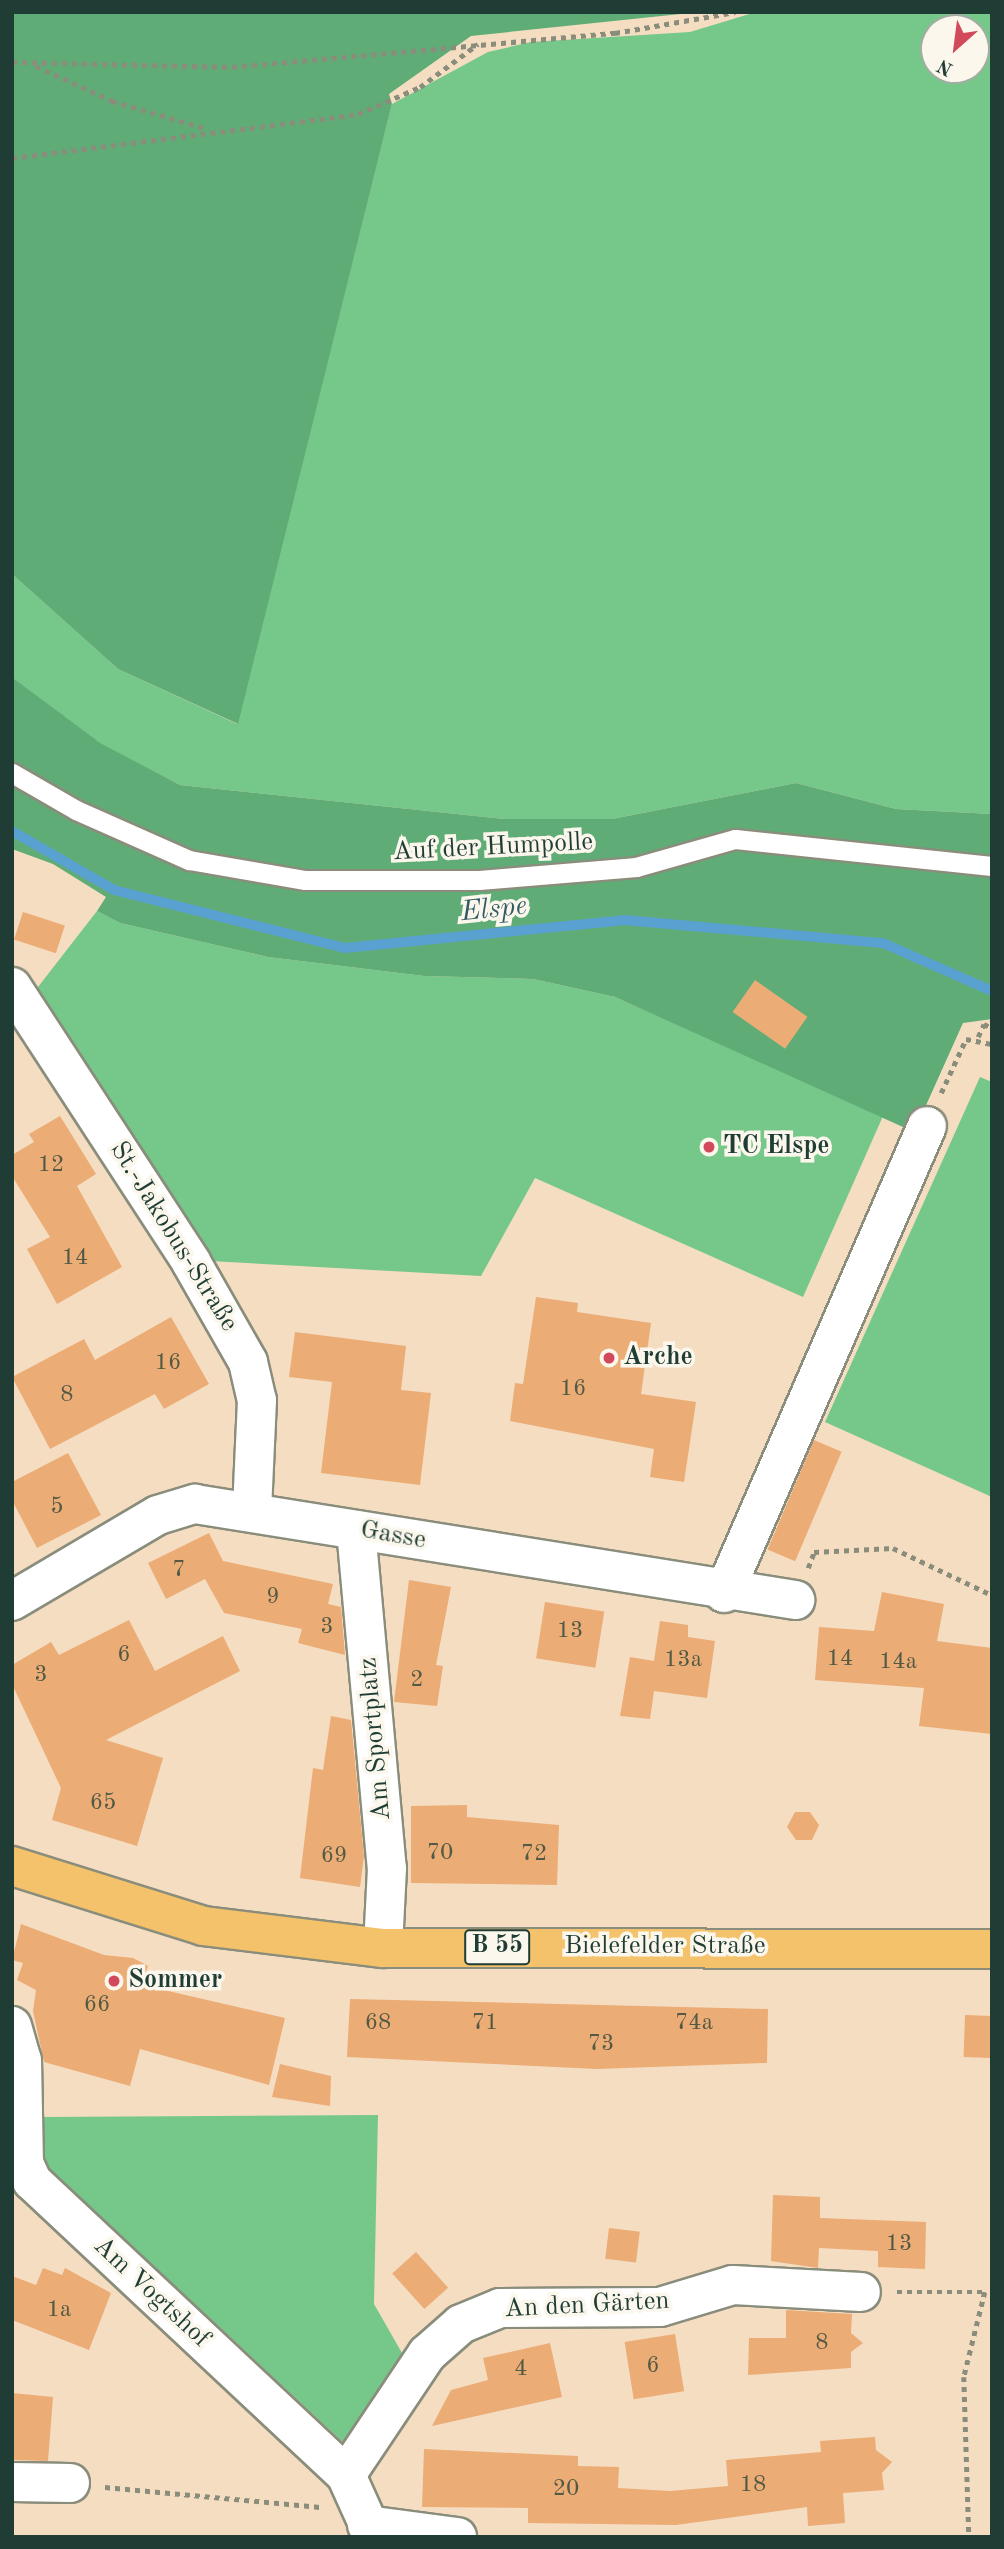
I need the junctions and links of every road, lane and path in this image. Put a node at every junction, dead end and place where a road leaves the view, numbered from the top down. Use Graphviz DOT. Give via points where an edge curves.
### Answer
graph roads {
  1 [pos="735,12"];
  2 [pos="479,43"];
  3 [pos="12,62"];
  4 [pos="33,65"];
  5 [pos="212,130"];
  6 [pos="12,158"];
  7 [pos="12,773"];
  8 [pos="992,866"];
  9 [pos="12,987"];
  10 [pos="992,1028"];
  11 [pos="978,1037"];
  12 [pos="992,1044"];
  13 [pos="927,1126"];
  14 [pos="252,1511"];
  15 [pos="356,1530"];
  16 [pos="724,1593"];
  17 [pos="992,1595"];
  18 [pos="795,1600"];
  19 [pos="12,1601"];
  20 [pos="12,1866"];
  21 [pos="383,1948"];
  22 [pos="992,1949"];
  23 [pos="12,2026"];
  24 [pos="861,2292"];
  25 [pos="346,2475"];
  26 [pos="12,2482"];
  27 [pos="70,2483"];
  28 [pos="367,2524"];
  29 [pos="457,2537"];
  30 [pos="969,2537"];
  1 -- 2 [label="path" via="615,33"];
  2 -- 4 [label="path" via="232,67"];
  2 -- 5 [label="path" via="420,87 358,114"];
  3 -- 4 [label="path"];
  4 -- 5 [label="path" via="112,101"];
  5 -- 6 [label="path"];
  7 -- 8 [label="lane, Auf der Humpolle" via="76,810 189,860 305,880 479,880 636,867 735,839"];
  9 -- 14 [label="street, St.-Jakobus-Straße" via="191,1262 247,1362 257,1400"];
  10 -- 11 [label="path" via="984,1024"];
  11 -- 12 [label="path"];
  11 -- 13 [label="path" via="961,1044"];
  13 -- 16 [label="street"];
  14 -- 15 [label="street, Gasse"];
  14 -- 19 [label="street, Gasse" via="179,1507"];
  15 -- 16 [label="street, Gasse"];
  15 -- 21 [label="street, Am Sportplatz" via="382,1801"];
  16 -- 18 [label="street, Gasse"];
  17 -- 18 [label="path" via="892,1548 814,1552"];
  20 -- 21 [label="main road, Bielefelder Straße / B 55" via="203,1926"];
  21 -- 22 [label="main road, Bielefelder Straße / B 55"];
  23 -- 25 [label="street, Am Vogtshof" via="22,2060 24,2163 32,2181"];
  24 -- 25 [label="street, An den Gärten" via="733,2285 660,2307 500,2308 461,2324 428,2354"];
  24 -- 30 [label="path" via="985,2292 964,2377"];
  25 -- 28 [label="street, Am Vogtshof"];
  26 -- 27 [label="street"];
  27 -- 28 [label="path"];
  28 -- 29 [label="street"];
}
